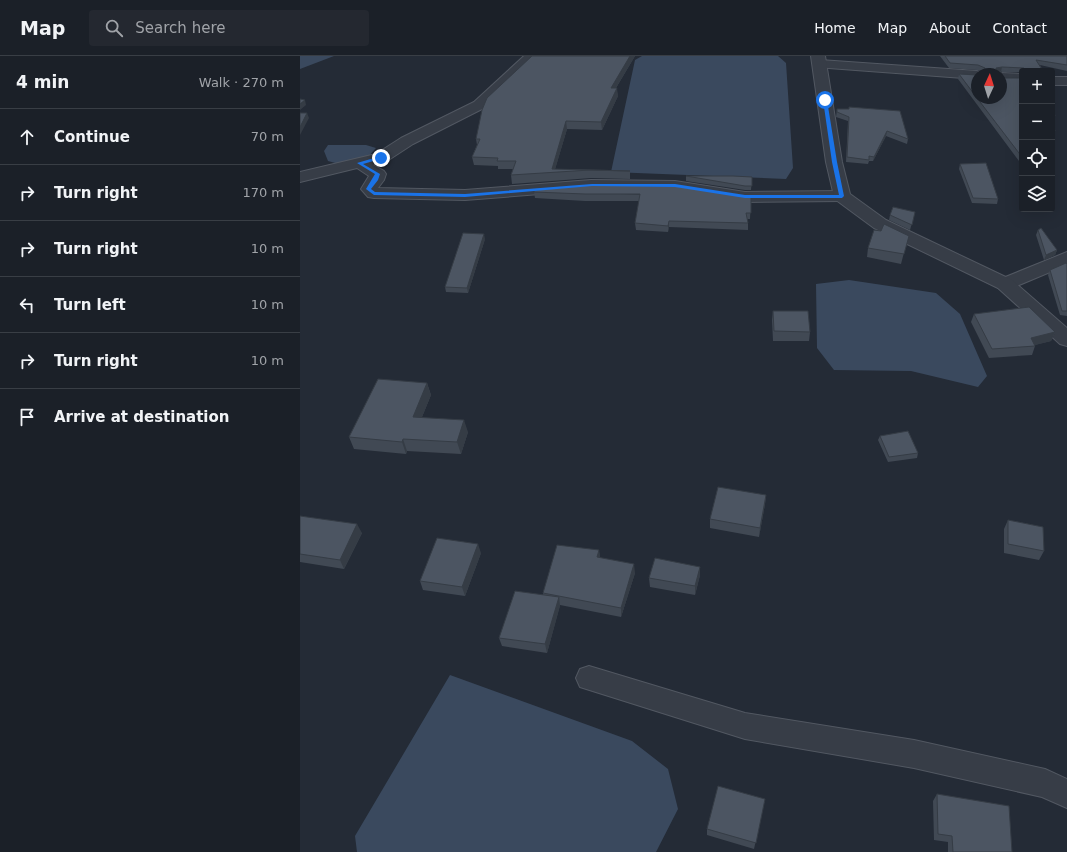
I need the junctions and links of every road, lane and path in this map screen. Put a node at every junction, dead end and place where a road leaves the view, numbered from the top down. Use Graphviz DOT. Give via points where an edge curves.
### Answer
graph roads {
  1 [pos="532,56"];
  2 [pos="819,60"];
  3 [pos="971,74"];
  4 [pos="1007,77"];
  5 [pos="1019,78"];
  6 [pos="1055,81"];
  7 [pos="1067,81"];
  8 [pos="359,163"];
  9 [pos="300,177"];
  10 [pos="842,196"];
  11 [pos="1067,258"];
  12 [pos="1005,284"];
  13 [pos="1067,339"];
  14 [pos="589,678"];
  15 [pos="1067,794"];
  1 -- 8 [label="street" via="479,105 407,141 381,158"];
  2 -- 3 [label="street" via="870,69"];
  2 -- 10 [label="street" via="834,162"];
  4 -- 5 [label="street"];
  6 -- 7 [label="street"];
  8 -- 9 [label="street"];
  8 -- 10 [label="street" via="378,174 369,189 374,194 465,195 599,185 675,186 745,197"];
  10 -- 12 [label="street" via="880,224"];
  11 -- 12 [label="street"];
  12 -- 13 [label="street"];
  14 -- 15 [label="street" via="745,726 914,754 1045,783"];
}
